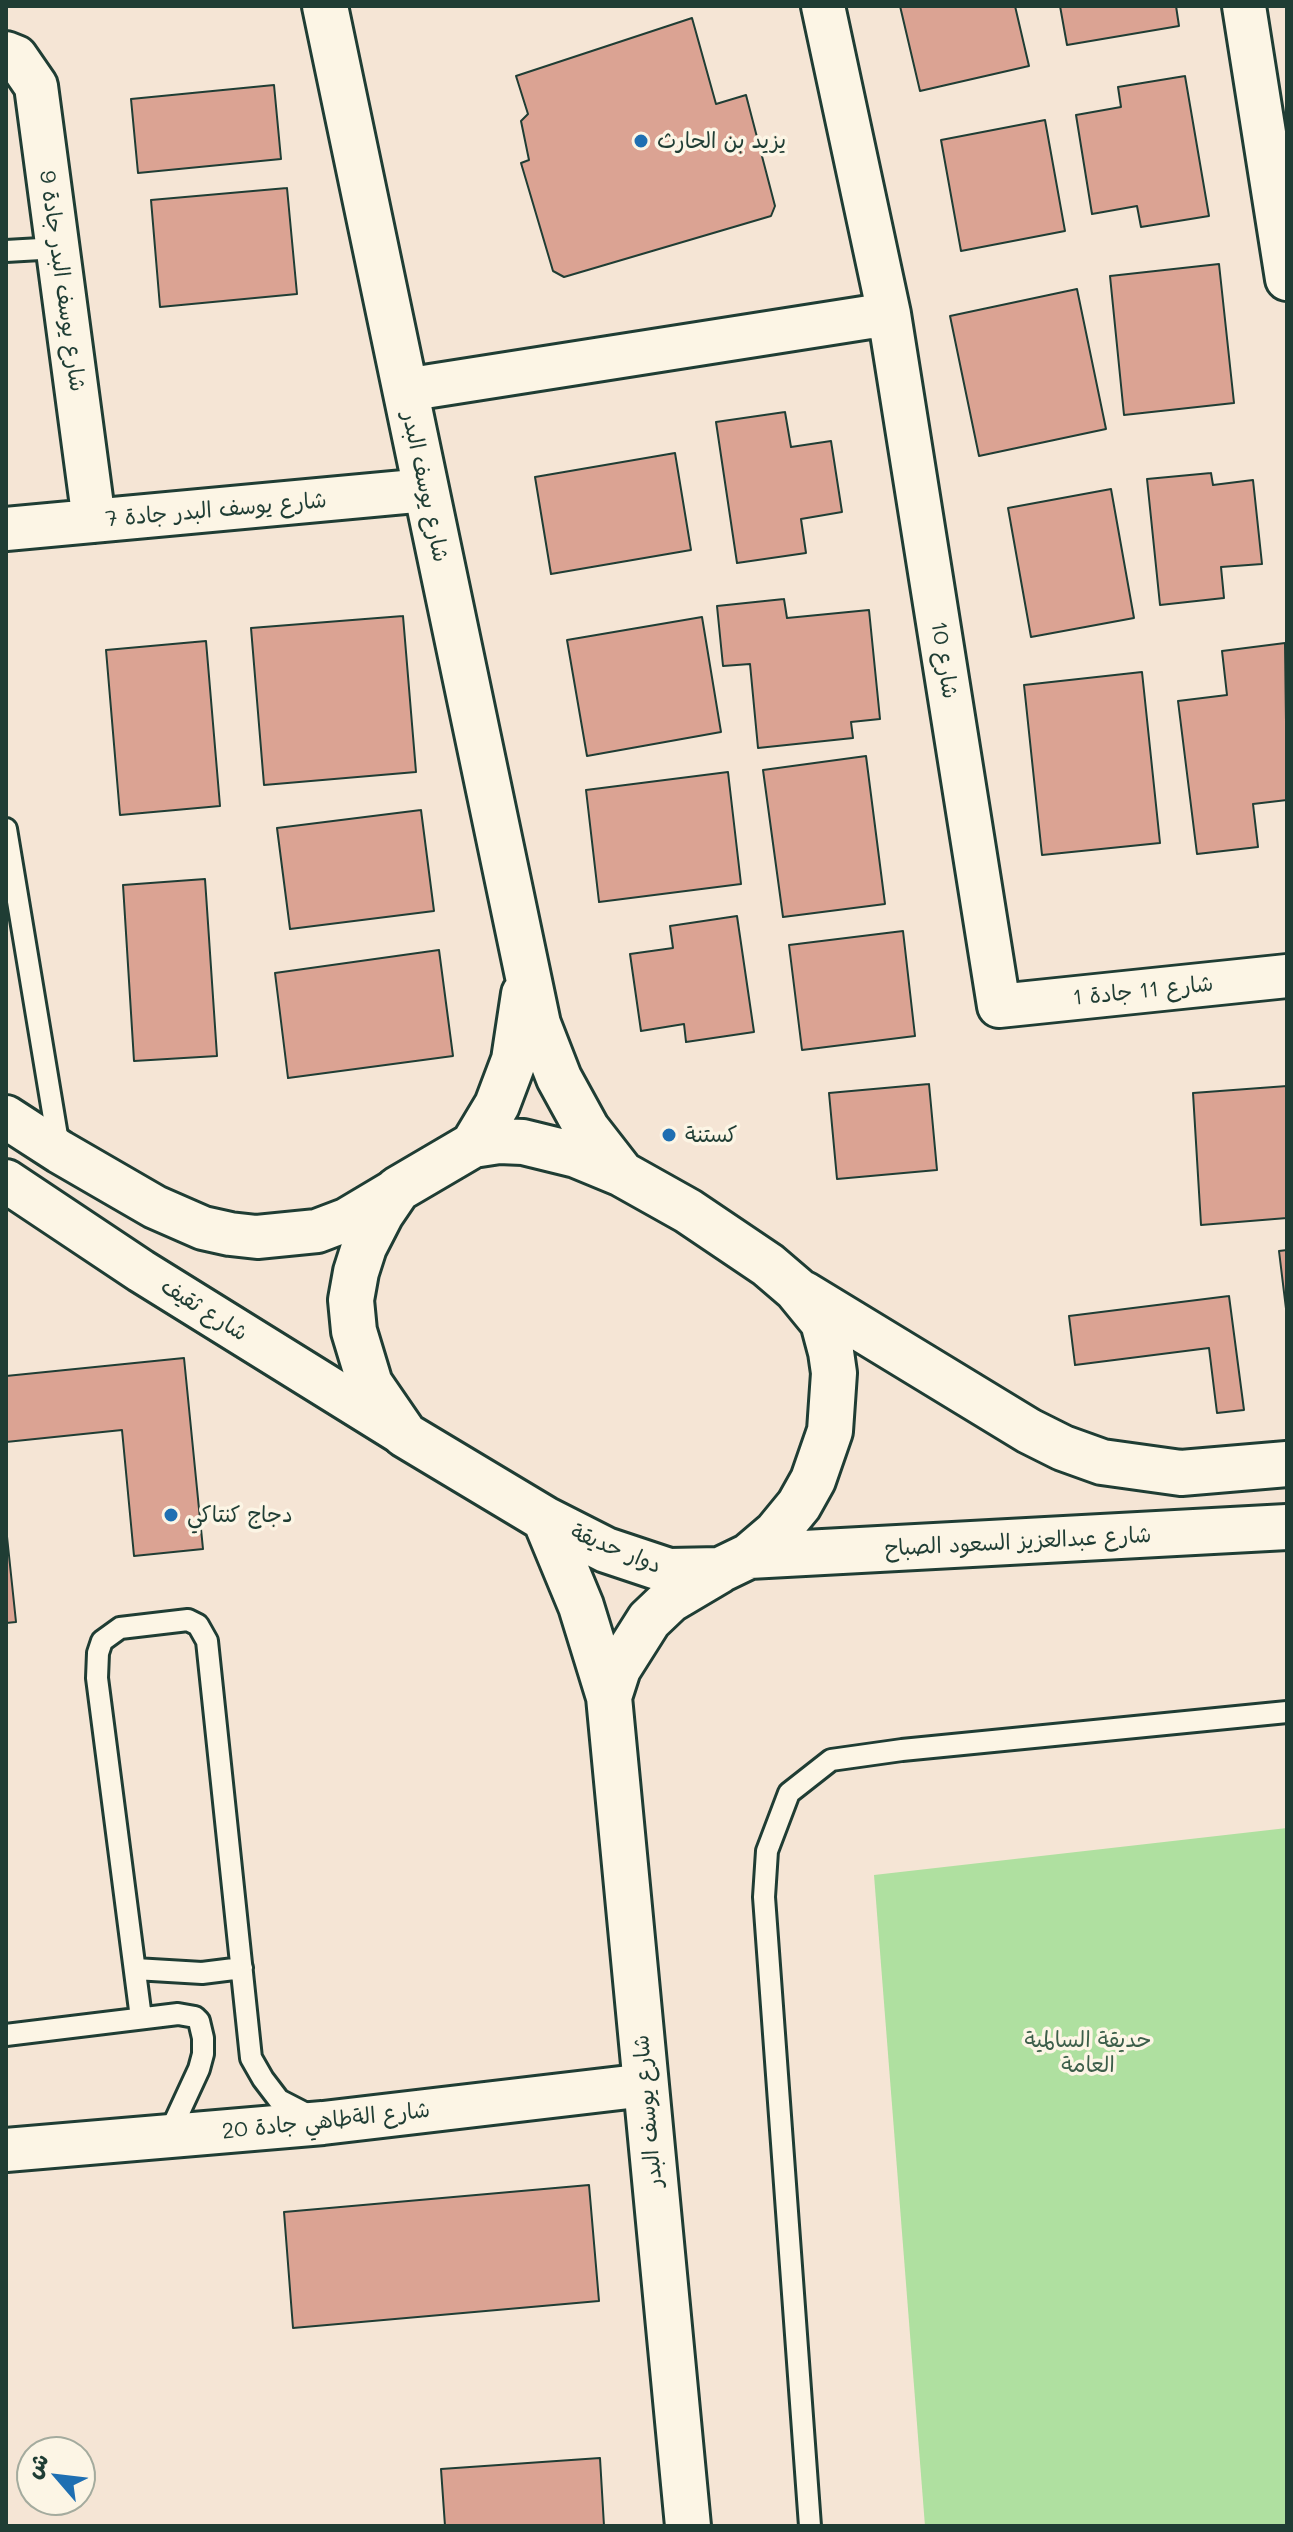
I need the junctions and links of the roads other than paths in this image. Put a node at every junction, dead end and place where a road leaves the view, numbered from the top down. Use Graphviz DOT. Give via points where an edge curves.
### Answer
graph roads {
  1 [pos="325,6"];
  2 [pos="823,6"];
  3 [pos="1244,6"];
  4 [pos="6,53"];
  5 [pos="58,248"];
  6 [pos="6,251"];
  7 [pos="1287,279"];
  8 [pos="889,314"];
  9 [pos="405,390"];
  10 [pos="426,490"];
  11 [pos="94,521"];
  12 [pos="6,529"];
  13 [pos="6,829"];
  14 [pos="526,967"];
  15 [pos="1287,976"];
  16 [pos="999,1006"];
  17 [pos="6,1117"];
  18 [pos="473,1145"];
  19 [pos="60,1152"];
  20 [pos="622,1174"];
  21 [pos="6,1181"];
  22 [pos="398,1189"];
  23 [pos="796,1289"];
  24 [pos="405,1435"];
  25 [pos="1287,1464"];
  26 [pos="545,1519"];
  27 [pos="1287,1527"];
  28 [pos="734,1563"];
  29 [pos="609,1697"];
  30 [pos="1287,1712"];
  31 [pos="242,1968"];
  32 [pos="135,1969"];
  33 [pos="141,2018"];
  34 [pos="6,2035"];
  35 [pos="646,2085"];
  36 [pos="323,2123"];
  37 [pos="168,2136"];
  38 [pos="6,2150"];
  39 [pos="688,2526"];
  40 [pos="810,2526"];
  1 -- 9 [label="street, شارع يوسف البدر"];
  2 -- 8 [label="street, شارع 10"];
  3 -- 7 [label="street"];
  4 -- 5 [label="street, شارع يوسف البدر جادة 9" via="16,57 36,86"];
  5 -- 6 [label="lane"];
  5 -- 11 [label="street, شارع يوسف البدر جادة 9"];
  8 -- 9 [label="street"];
  8 -- 16 [label="street, شارع 10"];
  9 -- 10 [label="street, شارع يوسف البدر"];
  10 -- 11 [label="street, شارع يوسف البدر جادة 7"];
  10 -- 14 [label="street, شارع يوسف البدر"];
  11 -- 12 [label="street, شارع يوسف البدر جادة 7"];
  13 -- 19 [label="lane"];
  14 -- 18 [label="street, شارع يوسف البدر" via="514,1060 497,1105"];
  14 -- 20 [label="street, شارع يوسف البدر" via="538,1024 559,1078 587,1129"];
  15 -- 16 [label="street, شارع 11 جادة 1"];
  17 -- 19 [label="street"];
  18 -- 20 [label="street, دوار حديقة" via="499,1141 554,1148"];
  18 -- 22 [label="street, دوار حديقة"];
  19 -- 22 [label="street" via="193,1224 257,1237 317,1231"];
  20 -- 23 [label="street, دوار حديقة" via="738,1242"];
  21 -- 24 [label="street, شارع ثقيف"];
  22 -- 24 [label="street, دوار حديقة" via="364,1247 351,1300 370,1384"];
  23 -- 25 [label="street" via="1029,1431 1102,1462 1181,1473"];
  23 -- 28 [label="street, دوار حديقة" via="823,1322 831,1352 830,1431 799,1505 776,1533"];
  24 -- 26 [label="street, دوار حديقة"];
  26 -- 28 [label="street, دوار حديقة" via="606,1550 669,1571"];
  26 -- 29 [label="street, شارع يوسف البدر" via="581,1606"];
  27 -- 28 [label="street, شارع عبدالعزيز السعود الصباح"];
  28 -- 29 [label="street, شارع يوسف البدر" via="670,1600 649,1620 618,1669"];
  29 -- 35 [label="street, شارع يوسف البدر"];
  30 -- 40 [label="lane" via="831,1760 789,1793 767,1851 764,1897"];
  31 -- 32 [label="lane" via="202,1973"];
  31 -- 32 [label="lane" via="207,1641 198,1625 188,1620 120,1628 102,1641 98,1653"];
  31 -- 36 [label="lane" via="251,2058 279,2100"];
  32 -- 33 [label="lane"];
  33 -- 34 [label="lane"];
  33 -- 37 [label="lane" via="189,2015 199,2021 203,2038 199,2069"];
  35 -- 36 [label="street, شارع الةطاهي جادة 20"];
  35 -- 39 [label="street, شارع يوسف البدر"];
  36 -- 37 [label="street, شارع الةطاهي جادة 20"];
  37 -- 38 [label="street, شارع الةطاهي جادة 20"];
}
